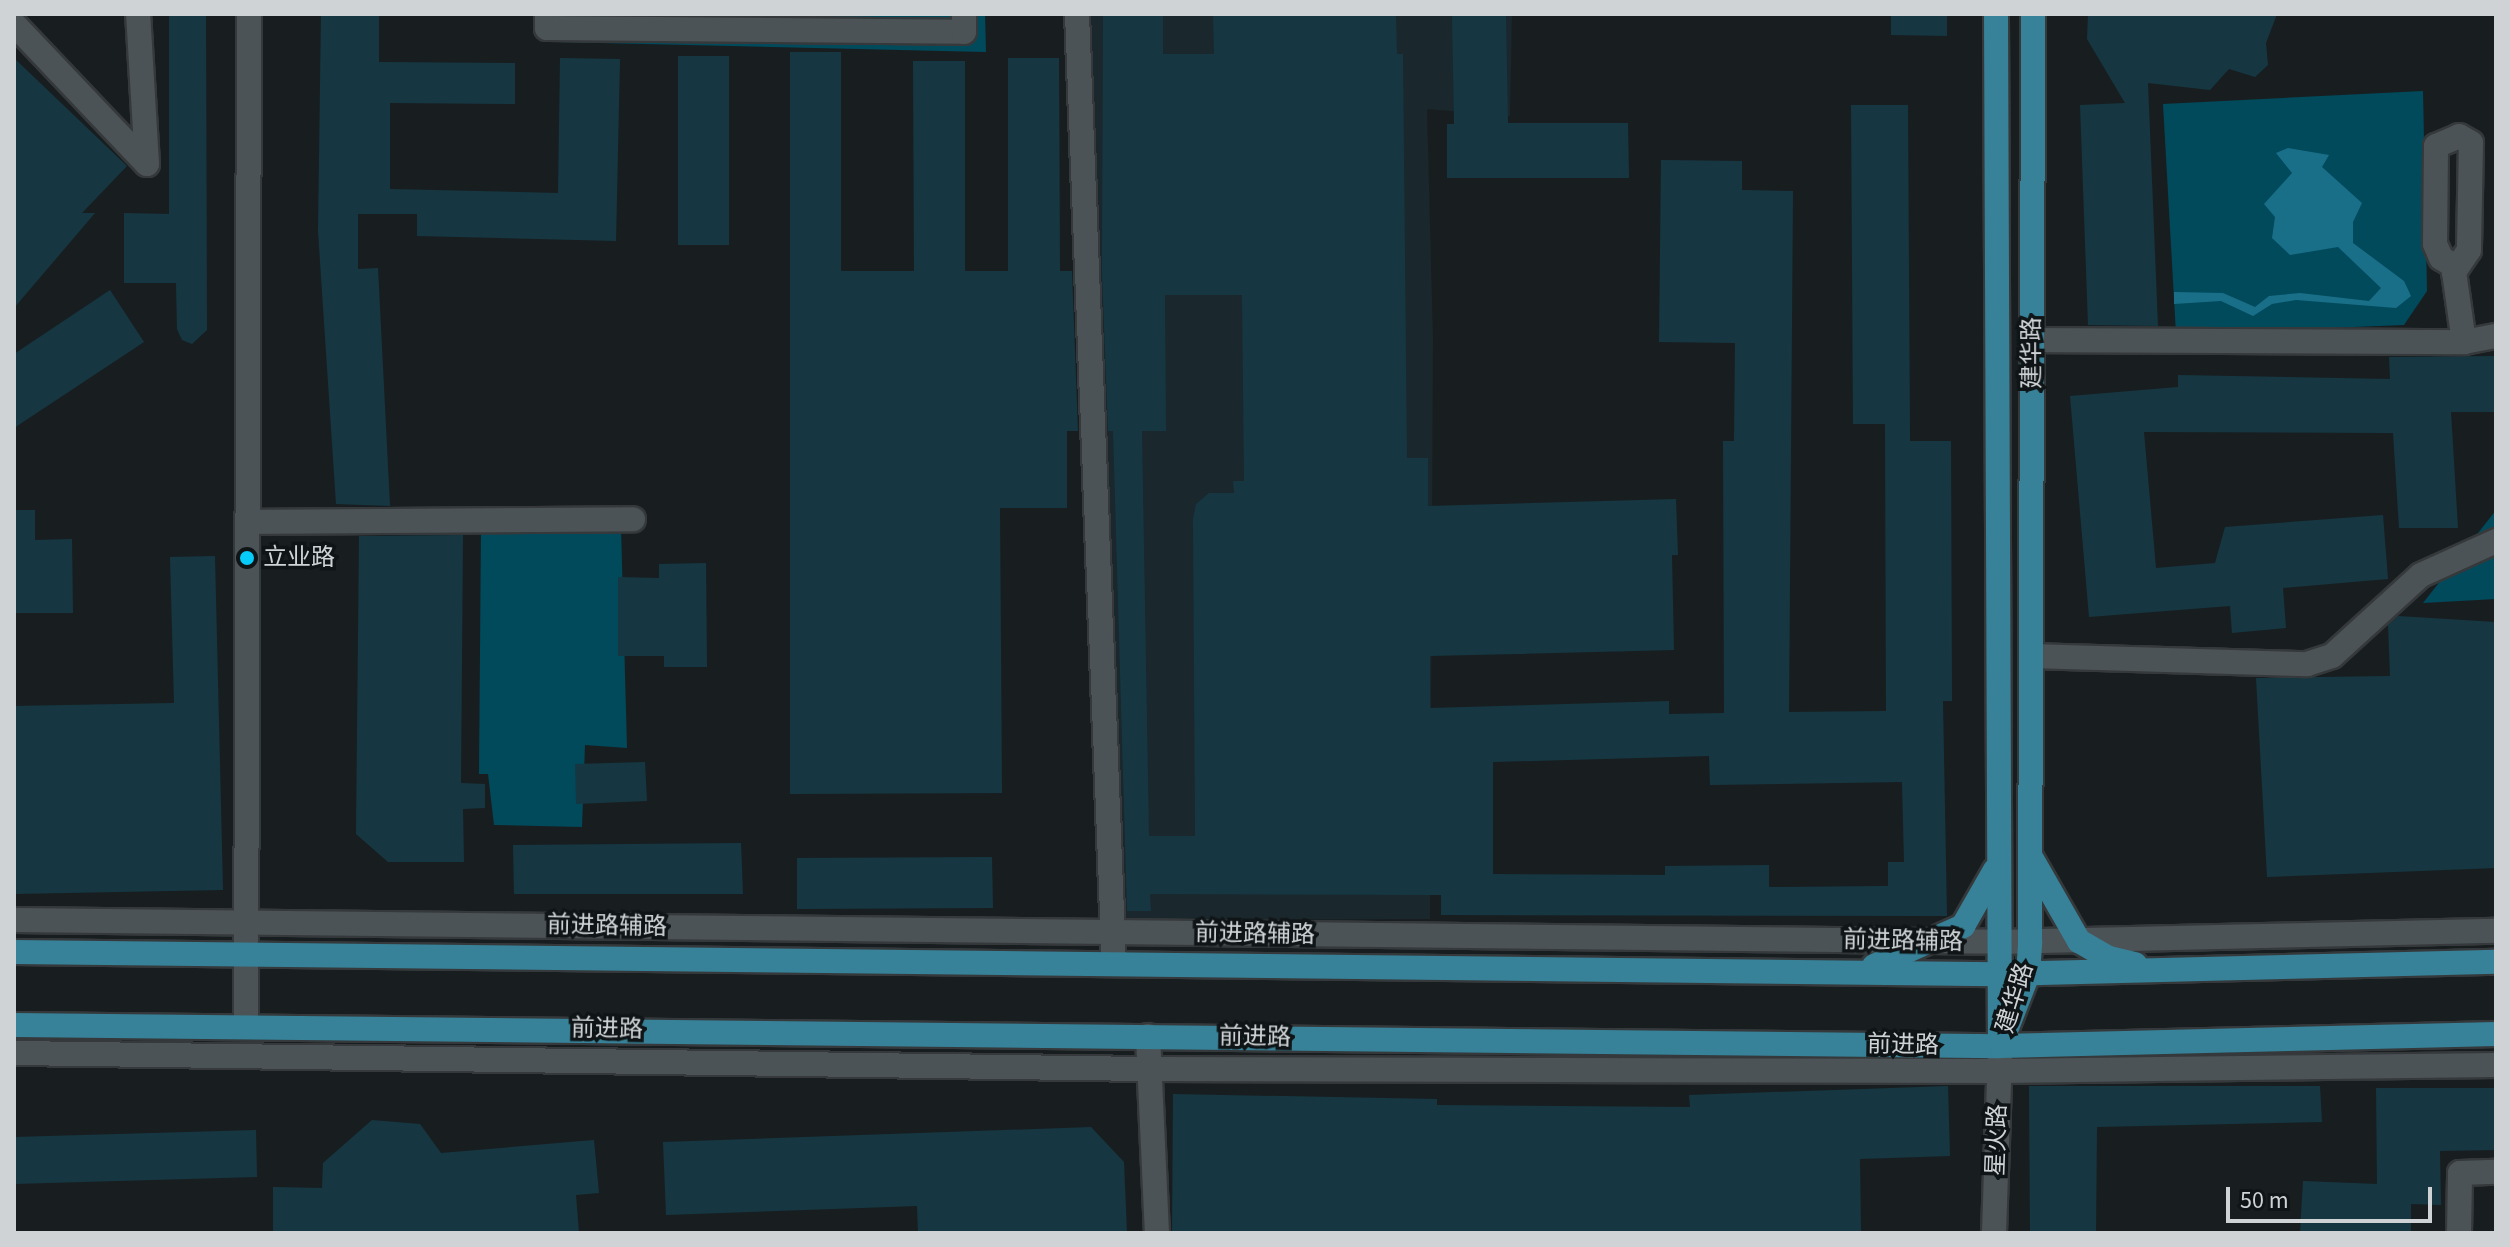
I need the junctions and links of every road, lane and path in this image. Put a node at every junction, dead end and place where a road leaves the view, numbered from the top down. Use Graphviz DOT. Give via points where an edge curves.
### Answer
graph roads {
  1 [pos="138,14"];
  2 [pos="249,14"];
  3 [pos="547,14"];
  4 [pos="964,14"];
  5 [pos="1077,14"];
  6 [pos="1996,14"];
  7 [pos="2033,14"];
  8 [pos="14,24"];
  9 [pos="2454,272"];
  10 [pos="2496,336"];
  11 [pos="2032,340"];
  12 [pos="2464,342"];
  13 [pos="633,519"];
  14 [pos="247,522"];
  15 [pos="2496,541"];
  16 [pos="2031,656"];
  17 [pos="2030,854"];
  18 [pos="1998,864"];
  19 [pos="14,920"];
  20 [pos="245,921"];
  21 [pos="2496,931"];
  22 [pos="1112,932"];
  23 [pos="1930,941"];
  24 [pos="2079,941"];
  25 [pos="1999,942"];
  26 [pos="2030,942"];
  27 [pos="14,952"];
  28 [pos="245,953"];
  29 [pos="2496,962"];
  30 [pos="1114,964"];
  31 [pos="2160,970"];
  32 [pos="1856,972"];
  33 [pos="1997,974"];
  34 [pos="2028,974"];
  35 [pos="14,1025"];
  36 [pos="246,1025"];
  37 [pos="2496,1034"];
  38 [pos="1148,1036"];
  39 [pos="2000,1046"];
  40 [pos="14,1053"];
  41 [pos="2496,1065"];
  42 [pos="1150,1069"];
  43 [pos="1999,1071"];
  44 [pos="2496,1172"];
  45 [pos="1157,1233"];
  46 [pos="1994,1233"];
  47 [pos="2459,1233"];
  1 -- 8 [label="street" via="147,164"];
  2 -- 14 [label="street"];
  3 -- 4 [label="street" via="547,28 964,32"];
  5 -- 22 [label="street"];
  6 -- 18 [label="main road, 建华路"];
  7 -- 11 [label="main road, 建华路"];
  9 -- 9 [label="street" via="2435,244 2436,146 2459,136 2471,143 2469,250"];
  9 -- 12 [label="street"];
  10 -- 12 [label="street"];
  11 -- 12 [label="street"];
  11 -- 16 [label="main road, 建华路"];
  13 -- 14 [label="street"];
  14 -- 20 [label="street"];
  15 -- 16 [label="street" via="2421,575 2332,656 2307,664"];
  16 -- 17 [label="main road, 建华路"];
  17 -- 24 [label="main road"];
  17 -- 26 [label="main road, 建华路"];
  18 -- 23 [label="main road" via="1963,926"];
  18 -- 25 [label="main road, 建华路"];
  19 -- 20 [label="street, 前进路辅路"];
  20 -- 22 [label="street, 前进路辅路"];
  20 -- 28 [label="street"];
  21 -- 24 [label="street, 前进路辅路"];
  22 -- 23 [label="street, 前进路辅路"];
  22 -- 30 [label="street"];
  23 -- 25 [label="street, 前进路辅路"];
  23 -- 32 [label="main road"];
  24 -- 26 [label="street, 前进路辅路"];
  24 -- 31 [label="main road" via="2109,958"];
  25 -- 26 [label="street, 前进路辅路"];
  25 -- 33 [label="main road, 建华路"];
  26 -- 34 [label="main road, 建华路"];
  27 -- 28 [label="main road"];
  28 -- 30 [label="main road"];
  28 -- 36 [label="street"];
  29 -- 31 [label="main road"];
  30 -- 32 [label="main road"];
  31 -- 34 [label="main road"];
  32 -- 33 [label="main road"];
  33 -- 34 [label="main road"];
  33 -- 39 [label="main road, 建华路"];
  34 -- 39 [label="main road, 建华路"];
  35 -- 36 [label="main road, 前进路"];
  36 -- 38 [label="main road, 前进路"];
  37 -- 39 [label="main road, 前进路"];
  38 -- 39 [label="main road, 前进路"];
  38 -- 42 [label="street"];
  39 -- 43 [label="street, 星火路"];
  40 -- 42 [label="street"];
  41 -- 43 [label="street"];
  42 -- 43 [label="street"];
  42 -- 45 [label="street"];
  43 -- 46 [label="street, 星火路"];
  44 -- 47 [label="street" via="2460,1173"];
}
